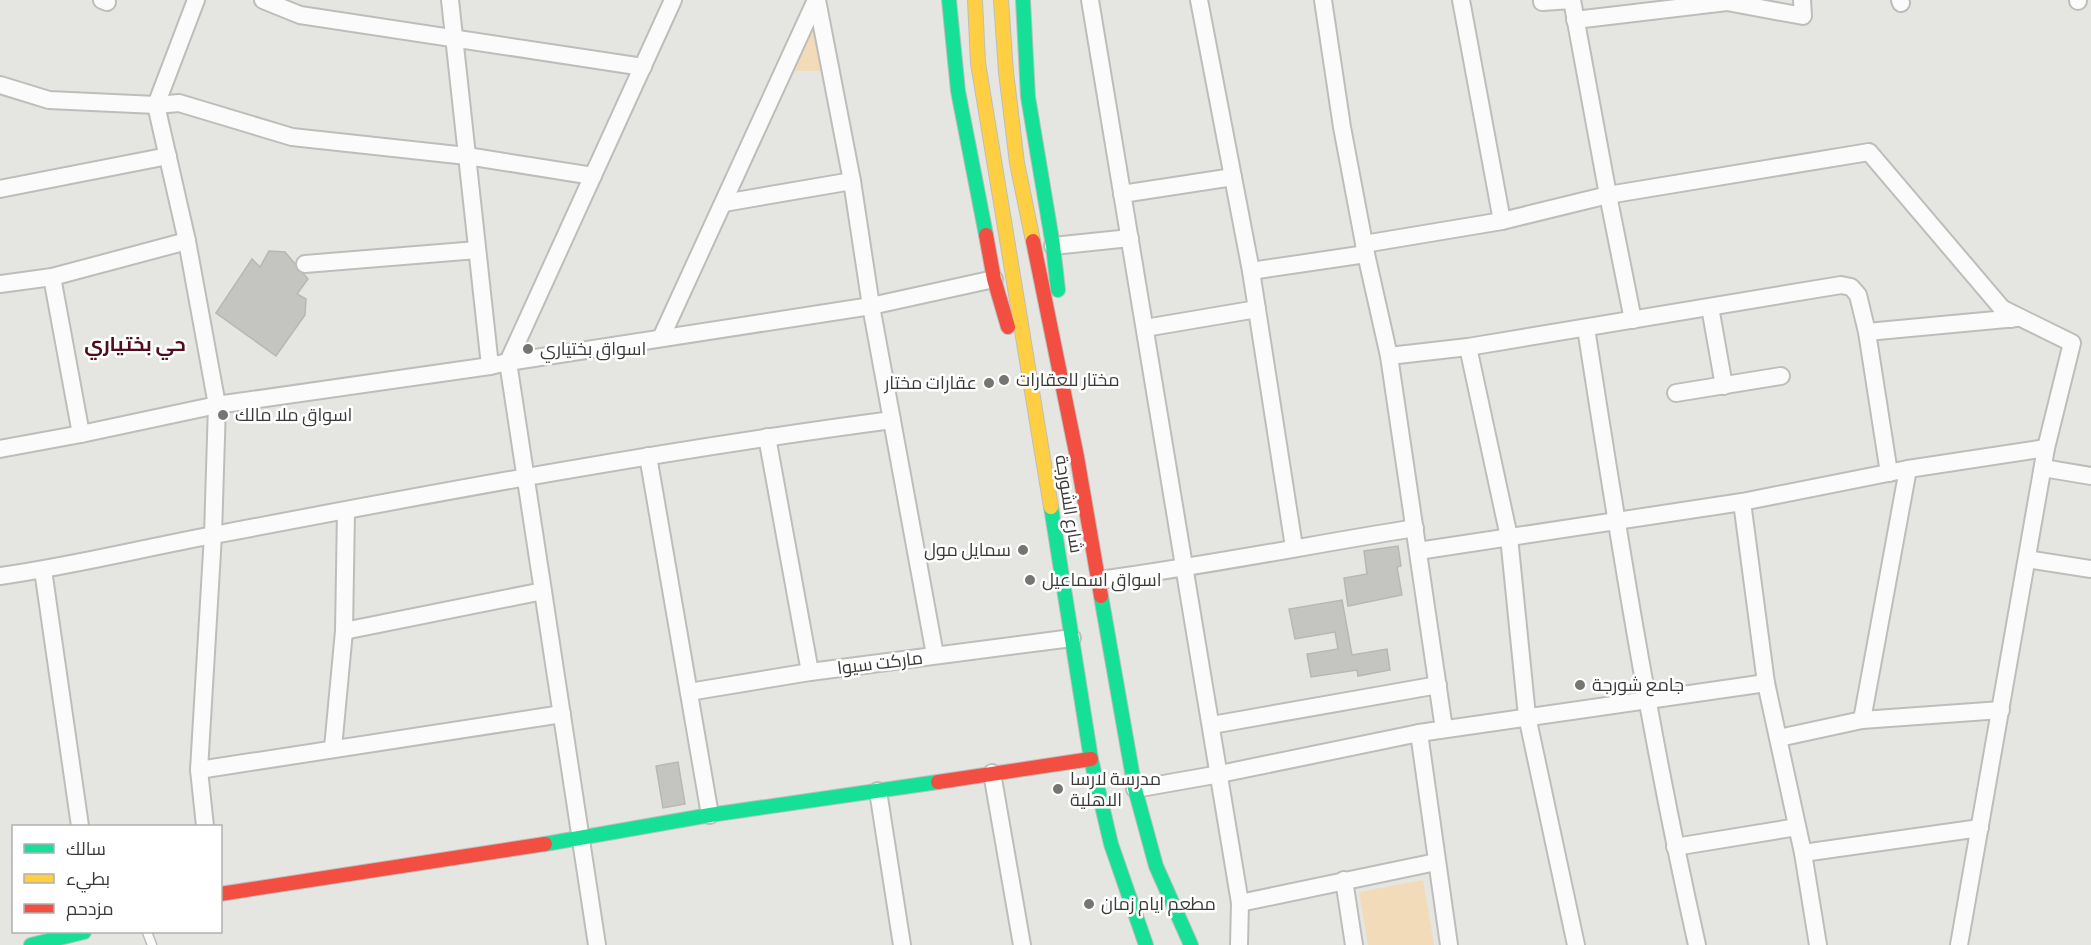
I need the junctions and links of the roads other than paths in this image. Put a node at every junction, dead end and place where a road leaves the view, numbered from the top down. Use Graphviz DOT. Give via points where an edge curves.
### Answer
graph roads {
  1 [pos="196,0"];
  2 [pos="262,0"];
  3 [pos="450,0"];
  4 [pos="673,0"];
  5 [pos="816,0"];
  6 [pos="950,0"];
  7 [pos="975,0"];
  8 [pos="1001,0"];
  9 [pos="1023,0"];
  10 [pos="1090,0"];
  11 [pos="1199,0"];
  12 [pos="1323,0"];
  13 [pos="1461,0"];
  14 [pos="1542,0"];
  15 [pos="1802,0"];
  16 [pos="1727,1"];
  17 [pos="1640,6"];
  18 [pos="1575,20"];
  19 [pos="454,39"];
  20 [pos="643,67"];
  21 [pos="0,85"];
  22 [pos="156,105"];
  23 [pos="168,156"];
  24 [pos="467,156"];
  25 [pos="593,176"];
  26 [pos="1233,177"];
  27 [pos="852,181"];
  28 [pos="0,189"];
  29 [pos="1122,194"];
  30 [pos="1608,195"];
  31 [pos="724,203"];
  32 [pos="1502,221"];
  33 [pos="1130,238"];
  34 [pos="188,241"];
  35 [pos="1053,246"];
  36 [pos="1365,249"];
  37 [pos="477,250"];
  38 [pos="305,264"];
  39 [pos="1251,271"];
  40 [pos="52,277"];
  41 [pos="994,279"];
  42 [pos="0,284"];
  43 [pos="871,306"];
  44 [pos="1710,307"];
  45 [pos="1257,309"];
  46 [pos="2011,315"];
  47 [pos="1633,320"];
  48 [pos="1145,328"];
  49 [pos="1587,328"];
  50 [pos="1867,332"];
  51 [pos="661,338"];
  52 [pos="1468,347"];
  53 [pos="1389,356"];
  54 [pos="508,362"];
  55 [pos="490,366"];
  56 [pos="1781,376"];
  57 [pos="1724,386"];
  58 [pos="1676,393"];
  59 [pos="217,405"];
  60 [pos="892,420"];
  61 [pos="81,434"];
  62 [pos="767,436"];
  63 [pos="1041,444"];
  64 [pos="2046,448"];
  65 [pos="0,449"];
  66 [pos="648,456"];
  67 [pos="1077,458"];
  68 [pos="2043,468"];
  69 [pos="1908,469"];
  70 [pos="1889,472"];
  71 [pos="2091,476"];
  72 [pos="526,477"];
  73 [pos="1742,502"];
  74 [pos="346,511"];
  75 [pos="1616,520"];
  76 [pos="1414,528"];
  77 [pos="213,535"];
  78 [pos="1509,537"];
  79 [pos="1294,547"];
  80 [pos="1418,551"];
  81 [pos="2027,559"];
  82 [pos="1185,568"];
  83 [pos="2091,569"];
  84 [pos="43,570"];
  85 [pos="0,576"];
  86 [pos="1099,580"];
  87 [pos="543,591"];
  88 [pos="344,631"];
  89 [pos="1111,648"];
  90 [pos="1081,649"];
  91 [pos="935,655"];
  92 [pos="810,672"];
  93 [pos="1766,683"];
  94 [pos="1438,685"];
  95 [pos="689,692"];
  96 [pos="1648,699"];
  97 [pos="2001,710"];
  98 [pos="562,714"];
  99 [pos="1527,716"];
  100 [pos="1862,720"];
  101 [pos="1212,725"];
  102 [pos="1444,729"];
  103 [pos="1419,733"];
  104 [pos="1779,738"];
  105 [pos="333,748"];
  106 [pos="1091,759"];
  107 [pos="199,771"];
  108 [pos="992,773"];
  109 [pos="1220,774"];
  110 [pos="1136,789"];
  111 [pos="878,791"];
  112 [pos="710,815"];
  113 [pos="80,825"];
  114 [pos="206,825"];
  115 [pos="1797,827"];
  116 [pos="1980,828"];
  117 [pos="581,839"];
  118 [pos="1675,847"];
  119 [pos="1803,853"];
  120 [pos="1436,862"];
  121 [pos="1344,880"];
  122 [pos="222,894"];
  123 [pos="1240,903"];
  124 [pos="80,933"];
  125 [pos="31,945"];
  126 [pos="597,945"];
  127 [pos="902,945"];
  128 [pos="1022,945"];
  129 [pos="1146,945"];
  130 [pos="1191,945"];
  131 [pos="1239,945"];
  132 [pos="1354,945"];
  133 [pos="1449,945"];
  134 [pos="1576,945"];
  135 [pos="1697,945"];
  136 [pos="1818,945"];
  137 [pos="1959,945"];
  1 -- 22 [label="street"];
  2 -- 19 [label="street" via="300,15"];
  3 -- 19 [label="street"];
  4 -- 20 [label="street"];
  5 -- 27 [label="street"];
  5 -- 31 [label="street"];
  6 -- 41 [label="main road" via="958,90"];
  7 -- 63 [label="main road, شارع الشورجة" via="978,63"];
  8 -- 67 [label="main road" via="1017,163"];
  9 -- 35 [label="main road" via="1028,97"];
  10 -- 29 [label="street"];
  11 -- 26 [label="street"];
  12 -- 36 [label="street"];
  13 -- 32 [label="street"];
  14 -- 18 [label="street" via="1572,0"];
  15 -- 16 [label="street" via="1803,16"];
  16 -- 17 [label="street"];
  17 -- 18 [label="street"];
  18 -- 30 [label="street"];
  19 -- 20 [label="street"];
  19 -- 24 [label="street"];
  20 -- 25 [label="street"];
  21 -- 22 [label="street" via="49,100"];
  22 -- 23 [label="street"];
  22 -- 24 [label="street" via="179,103 292,137"];
  23 -- 28 [label="street"];
  23 -- 34 [label="street"];
  24 -- 25 [label="street"];
  24 -- 37 [label="street"];
  25 -- 54 [label="street"];
  26 -- 29 [label="street"];
  26 -- 39 [label="street"];
  27 -- 31 [label="street"];
  27 -- 43 [label="street"];
  29 -- 33 [label="street"];
  30 -- 32 [label="street"];
  30 -- 46 [label="street" via="1869,152"];
  30 -- 47 [label="street"];
  31 -- 51 [label="street"];
  32 -- 36 [label="street"];
  33 -- 35 [label="street"];
  33 -- 48 [label="street"];
  34 -- 40 [label="street"];
  34 -- 59 [label="street"];
  35 -- 67 [label="main road"];
  36 -- 39 [label="street"];
  36 -- 53 [label="street"];
  37 -- 38 [label="street"];
  37 -- 55 [label="street"];
  39 -- 45 [label="street"];
  40 -- 42 [label="street"];
  40 -- 61 [label="street"];
  41 -- 43 [label="street"];
  41 -- 63 [label="main road"];
  43 -- 51 [label="street"];
  43 -- 60 [label="street"];
  44 -- 47 [label="street"];
  44 -- 50 [label="street" via="1841,285 1851,287 1858,296"];
  44 -- 57 [label="street"];
  45 -- 48 [label="street"];
  45 -- 79 [label="street"];
  46 -- 50 [label="street"];
  46 -- 64 [label="street" via="2072,343"];
  47 -- 49 [label="street"];
  48 -- 82 [label="street"];
  49 -- 52 [label="street"];
  49 -- 75 [label="street"];
  50 -- 70 [label="street"];
  51 -- 54 [label="street"];
  52 -- 53 [label="street"];
  52 -- 78 [label="street"];
  53 -- 76 [label="street"];
  54 -- 55 [label="street"];
  54 -- 72 [label="street"];
  55 -- 59 [label="street"];
  56 -- 57 [label="street"];
  57 -- 58 [label="street"];
  59 -- 61 [label="street"];
  59 -- 77 [label="street"];
  60 -- 62 [label="street"];
  60 -- 91 [label="street"];
  61 -- 65 [label="street"];
  62 -- 66 [label="street"];
  62 -- 92 [label="street"];
  63 -- 90 [label="main road, شارع الشورجة"];
  64 -- 68 [label="street"];
  64 -- 69 [label="street"];
  66 -- 72 [label="street"];
  66 -- 95 [label="street"];
  67 -- 86 [label="main road"];
  68 -- 71 [label="street"];
  68 -- 81 [label="street"];
  69 -- 70 [label="street"];
  69 -- 100 [label="street"];
  70 -- 73 [label="street"];
  72 -- 74 [label="street"];
  72 -- 87 [label="street"];
  73 -- 75 [label="street"];
  73 -- 93 [label="street"];
  74 -- 77 [label="street"];
  74 -- 88 [label="street"];
  75 -- 78 [label="street"];
  75 -- 96 [label="street"];
  76 -- 79 [label="street"];
  76 -- 80 [label="street"];
  77 -- 84 [label="street"];
  77 -- 107 [label="street"];
  78 -- 80 [label="street"];
  78 -- 99 [label="street"];
  79 -- 82 [label="street"];
  80 -- 94 [label="street"];
  81 -- 83 [label="street"];
  81 -- 97 [label="street"];
  82 -- 86 [label="street"];
  82 -- 101 [label="street"];
  84 -- 85 [label="street"];
  84 -- 113 [label="street"];
  86 -- 89 [label="main road"];
  87 -- 88 [label="street"];
  87 -- 98 [label="street"];
  88 -- 105 [label="street"];
  89 -- 90 [label="main road"];
  89 -- 110 [label="main road"];
  90 -- 91 [label="street, مارکت سیوا"];
  90 -- 106 [label="main road, شارع الشورجة"];
  91 -- 92 [label="street, مارکت سیوا"];
  92 -- 95 [label="street, مارکت سیوا"];
  93 -- 96 [label="street"];
  93 -- 104 [label="street"];
  94 -- 101 [label="street"];
  94 -- 102 [label="street"];
  95 -- 112 [label="street"];
  96 -- 99 [label="street"];
  96 -- 118 [label="street"];
  97 -- 100 [label="street"];
  97 -- 116 [label="street"];
  98 -- 105 [label="street"];
  98 -- 117 [label="street"];
  99 -- 102 [label="street"];
  99 -- 134 [label="street"];
  100 -- 104 [label="street"];
  101 -- 109 [label="street"];
  102 -- 103 [label="street"];
  103 -- 109 [label="street"];
  103 -- 120 [label="street"];
  104 -- 115 [label="street"];
  105 -- 107 [label="street"];
  106 -- 108 [label="main road"];
  106 -- 129 [label="main road, شارع الشورجة" via="1111,844"];
  107 -- 114 [label="street"];
  108 -- 111 [label="main road"];
  108 -- 128 [label="street"];
  109 -- 110 [label="street"];
  109 -- 123 [label="street"];
  110 -- 130 [label="main road" via="1156,866"];
  111 -- 112 [label="main road"];
  111 -- 127 [label="street"];
  112 -- 117 [label="main road"];
  115 -- 118 [label="street"];
  115 -- 119 [label="street"];
  116 -- 119 [label="street"];
  116 -- 137 [label="street"];
  117 -- 122 [label="main road"];
  117 -- 126 [label="street"];
  118 -- 135 [label="street"];
  119 -- 136 [label="street"];
  120 -- 121 [label="street"];
  120 -- 133 [label="street"];
  121 -- 123 [label="street"];
  121 -- 132 [label="street"];
  123 -- 131 [label="street"];
  124 -- 125 [label="main road"];
}
